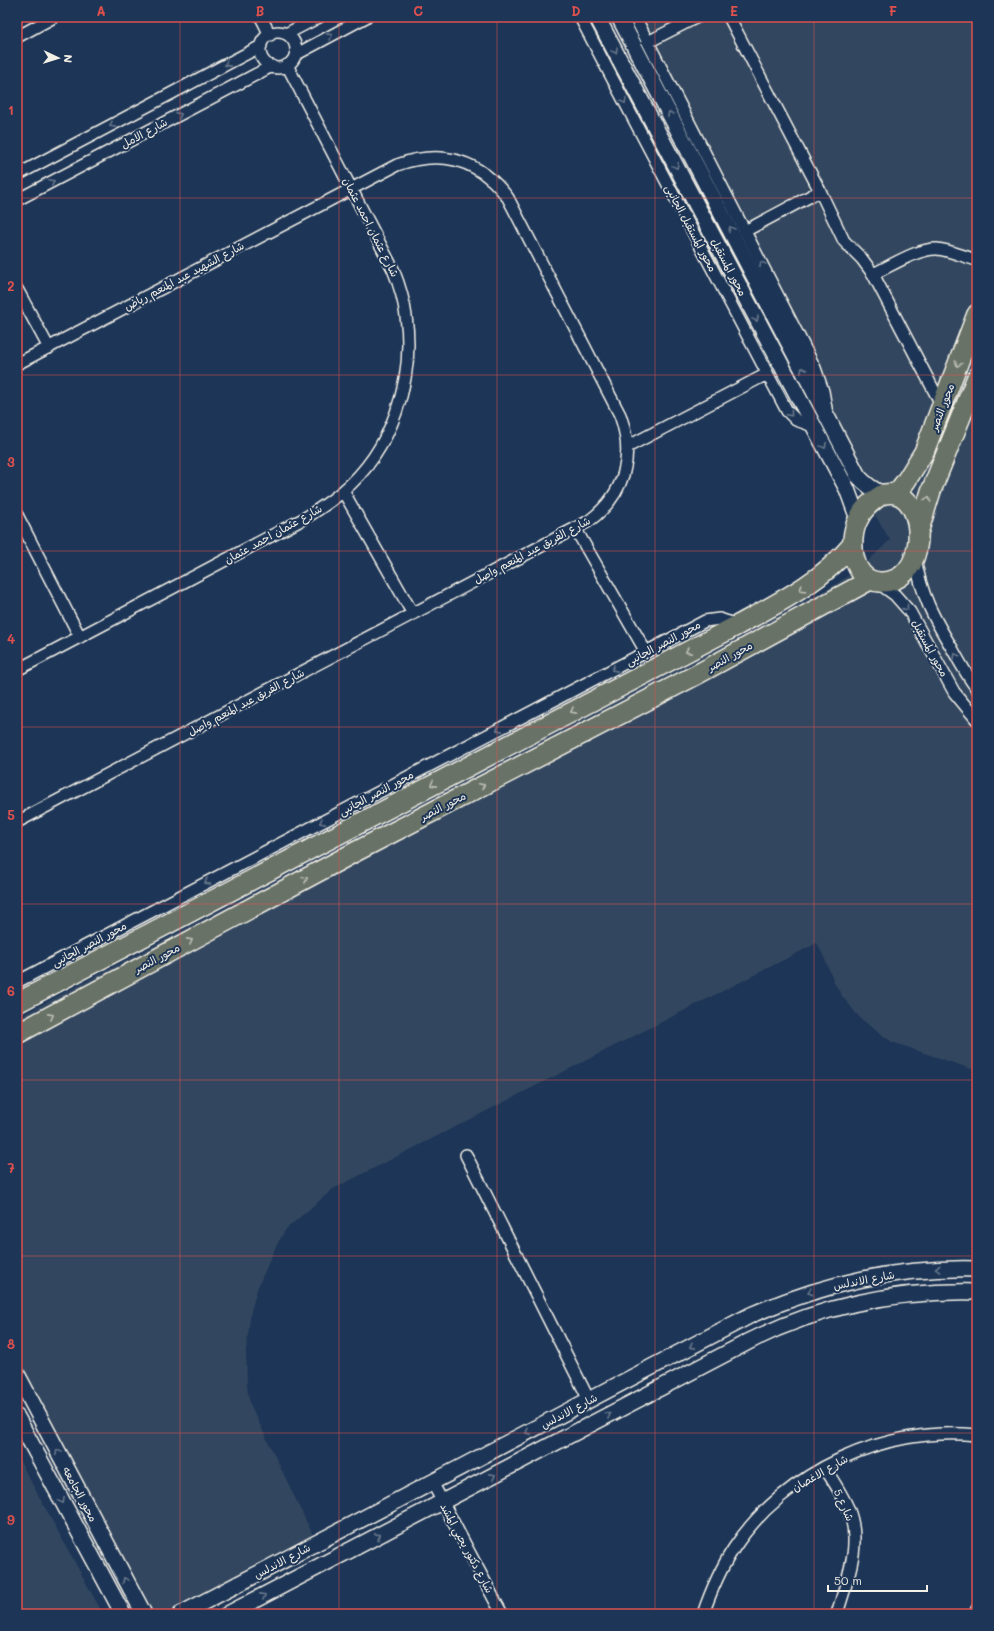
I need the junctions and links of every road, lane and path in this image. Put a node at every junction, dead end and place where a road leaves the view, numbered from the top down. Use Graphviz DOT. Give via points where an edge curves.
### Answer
graph roads {
  1 [pos="54,17"];
  2 [pos="261,17"];
  3 [pos="319,17"];
  4 [pos="366,17"];
  5 [pos="580,17"];
  6 [pos="597,17"];
  7 [pos="619,17"];
  8 [pos="635,17"];
  9 [pos="697,17"];
  10 [pos="729,17"];
  11 [pos="286,34"];
  12 [pos="270,35"];
  13 [pos="17,37"];
  14 [pos="648,42"];
  15 [pos="261,46"];
  16 [pos="295,55"];
  17 [pos="287,65"];
  18 [pos="272,66"];
  19 [pos="17,175"];
  20 [pos="351,189"];
  21 [pos="820,191"];
  22 [pos="17,200"];
  23 [pos="745,231"];
  24 [pos="750,253"];
  25 [pos="977,260"];
  26 [pos="873,274"];
  27 [pos="17,289"];
  28 [pos="977,314"];
  29 [pos="48,348"];
  30 [pos="17,364"];
  31 [pos="767,374"];
  32 [pos="977,377"];
  33 [pos="942,406"];
  34 [pos="813,426"];
  35 [pos="627,447"];
  36 [pos="343,491"];
  37 [pos="889,494"];
  38 [pos="17,515"];
  39 [pos="858,519"];
  40 [pos="576,528"];
  41 [pos="917,537"];
  42 [pos="852,545"];
  43 [pos="915,557"];
  44 [pos="819,577"];
  45 [pos="874,581"];
  46 [pos="831,601"];
  47 [pos="413,614"];
  48 [pos="738,625"];
  49 [pos="80,637"];
  50 [pos="646,652"];
  51 [pos="17,670"];
  52 [pos="977,689"];
  53 [pos="977,720"];
  54 [pos="17,822"];
  55 [pos="345,830"];
  56 [pos="355,852"];
  57 [pos="17,982"];
  58 [pos="17,1003"];
  59 [pos="17,1034"];
  60 [pos="466,1155"];
  61 [pos="977,1269"];
  62 [pos="977,1292"];
  63 [pos="17,1374"];
  64 [pos="589,1400"];
  65 [pos="17,1417"];
  66 [pos="977,1435"];
  67 [pos="825,1468"];
  68 [pos="432,1482"];
  69 [pos="443,1502"];
  70 [pos="311,1546"];
  71 [pos="321,1566"];
  72 [pos="977,1609"];
  73 [pos="123,1614"];
  74 [pos="144,1614"];
  75 [pos="181,1614"];
  76 [pos="228,1614"];
  77 [pos="502,1614"];
  78 [pos="703,1614"];
  79 [pos="837,1614"];
  80 [pos="976,1614"];
  1 -- 13 [label="street"];
  2 -- 12 [label="street"];
  3 -- 11 [label="street"];
  16 -- 4 [label="street, one-way"];
  5 -- 31 [label="street, محور المستقبل الجانبى, one-way"];
  6 -- 34 [label="street, محور المستقبل, one-way"];
  24 -- 7 [label="street, محور المستقبل, one-way"];
  8 -- 14 [label="street"];
  9 -- 14 [label="street"];
  10 -- 21 [label="street"];
  11 -- 12 [label="street"];
  11 -- 16 [label="street" via="295,45"];
  12 -- 15 [label="street"];
  14 -- 23 [label="street"];
  15 -- 18 [label="street" via="262,56 267,64"];
  15 -- 19 [label="street, شارع الامل, one-way"];
  16 -- 17 [label="street"];
  17 -- 18 [label="street" via="280,68"];
  17 -- 20 [label="street, شارع عثمان احمد عثمان"];
  22 -- 18 [label="street, شارع الامل, one-way"];
  20 -- 29 [label="street, شارع الشهيد عبد المنعم رياض"];
  20 -- 35 [label="street, شارع الفريق عبد المنعم واصل" via="398,165 437,157 471,166 500,186 620,414"];
  20 -- 36 [label="street, شارع عثمان احمد عثمان" via="394,269 406,316 408,364 397,412 387,434 375,455"];
  21 -- 23 [label="street"];
  21 -- 26 [label="street" via="844,241"];
  23 -- 24 [label="street"];
  37 -- 24 [label="street, محور المستقبل, one-way" via="865,484 858,476"];
  25 -- 26 [label="street" via="944,250 931,250 918,253"];
  26 -- 33 [label="street"];
  27 -- 29 [label="street"];
  28 -- 33 [label="highway, محور النصر, one-way"];
  29 -- 30 [label="street, شارع الشهيد عبد المنعم رياض"];
  31 -- 34 [label="street, محور المستقبل الجانبى, one-way" via="789,415"];
  31 -- 35 [label="street"];
  41 -- 32 [label="highway, محور النصر, one-way" via="931,490"];
  33 -- 37 [label="highway, محور النصر" via="924,452 906,481"];
  34 -- 39 [label="street, محور المستقبل, one-way" via="847,489"];
  35 -- 40 [label="street, شارع الفريق عبد المنعم واصل" via="624,474 612,498 598,514"];
  36 -- 47 [label="street"];
  36 -- 49 [label="street, شارع عثمان احمد عثمان" via="305,518"];
  37 -- 39 [label="highway" via="868,505"];
  37 -- 41 [label="highway" via="907,501 913,509"];
  38 -- 49 [label="street"];
  39 -- 42 [label="highway"];
  40 -- 47 [label="street, شارع الفريق عبد المنعم واصل"];
  40 -- 50 [label="street"];
  41 -- 43 [label="highway"];
  42 -- 44 [label="highway"];
  42 -- 45 [label="highway" via="859,568"];
  43 -- 45 [label="highway" via="910,568 901,576 889,581"];
  52 -- 43 [label="street, محور المستقبل, one-way" via="934,618 922,590"];
  44 -- 46 [label="highway"];
  44 -- 48 [label="highway, one-way" via="796,593"];
  45 -- 46 [label="highway, محور النصر"];
  45 -- 53 [label="street, محور المستقبل, one-way" via="894,595 910,612 954,692"];
  56 -- 46 [label="highway, محور النصر, one-way" via="682,682"];
  47 -- 54 [label="street, شارع الفريق عبد المنعم واصل"];
  48 -- 50 [label="street, محور النصر الجانبى" via="719,619 709,620"];
  48 -- 55 [label="highway, one-way"];
  49 -- 51 [label="street, شارع عثمان احمد عثمان"];
  50 -- 57 [label="street, محور النصر الجانبى, one-way"];
  55 -- 56 [label="highway"];
  55 -- 58 [label="highway"];
  59 -- 56 [label="highway, محور النصر, one-way"];
  60 -- 64 [label="street"];
  61 -- 64 [label="street, شارع الاندلس, one-way" via="894,1273 810,1292 751,1315"];
  69 -- 62 [label="street, شارع الاندلس, one-way" via="748,1342 788,1324 874,1299 929,1293"];
  74 -- 63 [label="street, محور الجامعه, one-way"];
  64 -- 68 [label="street, شارع الاندلس, one-way"];
  65 -- 73 [label="street, محور الجامعه, one-way"];
  66 -- 67 [label="street, شارع الاغصان" via="934,1434 896,1440 859,1451"];
  67 -- 78 [label="street, شارع الاغصان" via="780,1498 747,1531 721,1569"];
  67 -- 79 [label="street, شارع 5" via="848,1509 854,1534 853,1560"];
  68 -- 69 [label="street, شارع دكتور يحيي المشد"];
  68 -- 70 [label="street, شارع الاندلس"];
  71 -- 69 [label="street, شارع الاندلس, one-way"];
  69 -- 77 [label="street, شارع دكتور يحيي المشد"];
  70 -- 71 [label="street"];
  70 -- 75 [label="street, شارع الاندلس"];
  76 -- 71 [label="street, شارع الاندلس, one-way"];
  72 -- 80 [label="street"];
}
